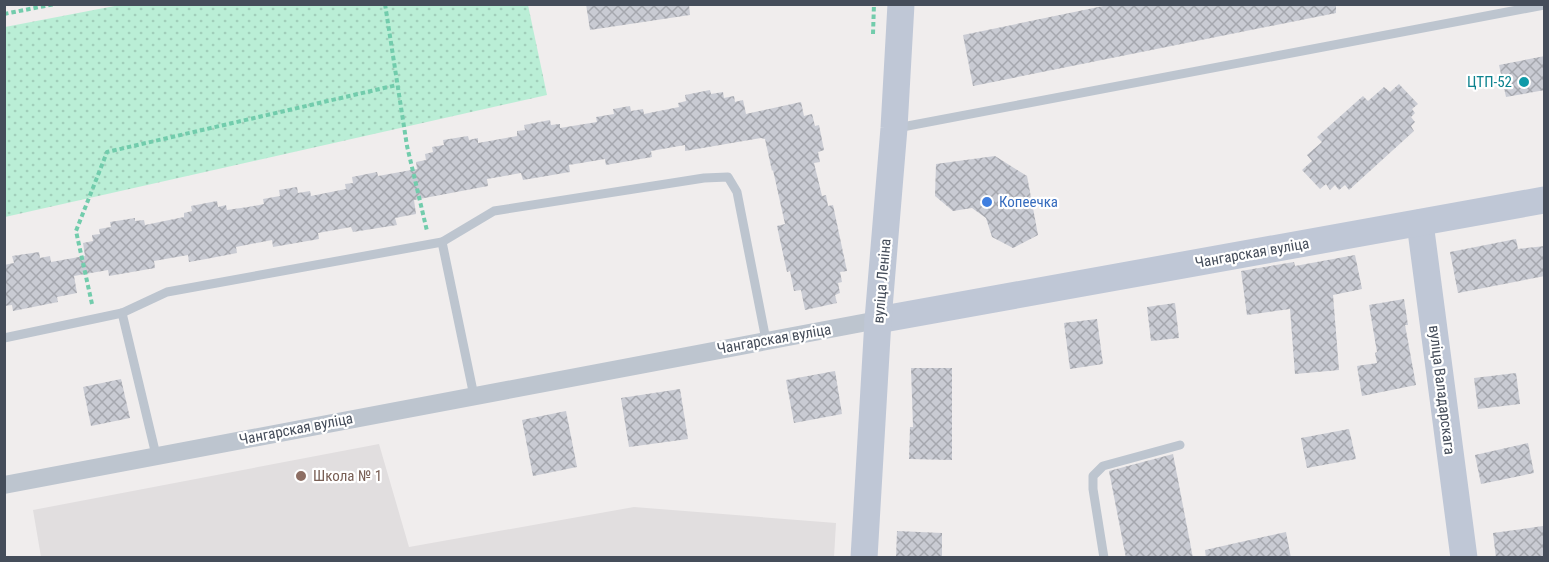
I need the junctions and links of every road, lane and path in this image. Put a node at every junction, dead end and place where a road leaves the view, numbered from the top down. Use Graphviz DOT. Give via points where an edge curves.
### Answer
graph roads {
  1 [pos="55,4"];
  2 [pos="385,4"];
  3 [pos="874,4"];
  4 [pos="901,4"];
  5 [pos="1545,5"];
  6 [pos="4,14"];
  7 [pos="873,39"];
  8 [pos="397,85"];
  9 [pos="894,128"];
  10 [pos="1545,200"];
  11 [pos="1420,223"];
  12 [pos="442,242"];
  13 [pos="430,244"];
  14 [pos="122,313"];
  15 [pos="96,318"];
  16 [pos="878,320"];
  17 [pos="4,338"];
  18 [pos="766,340"];
  19 [pos="474,396"];
  20 [pos="1180,445"];
  21 [pos="156,455"];
  22 [pos="4,485"];
  23 [pos="864,558"];
  24 [pos="1104,558"];
  25 [pos="1464,558"];
  1 -- 6 [label="path"];
  2 -- 8 [label="path"];
  3 -- 7 [label="path"];
  4 -- 9 [label="main road, вуліца Леніна"];
  5 -- 9 [label="lane"];
  8 -- 13 [label="path"];
  8 -- 15 [label="path" via="107,152 76,231"];
  9 -- 16 [label="main road, вуліца Леніна"];
  10 -- 11 [label="main road, Чангарская вуліца"];
  11 -- 16 [label="main road, Чангарская вуліца"];
  11 -- 25 [label="main road, вуліца Валадарскага"];
  12 -- 13 [label="lane"];
  12 -- 18 [label="lane" via="494,211 728,177 737,192"];
  12 -- 19 [label="lane"];
  13 -- 14 [label="lane" via="167,292"];
  14 -- 15 [label="lane"];
  14 -- 21 [label="lane"];
  15 -- 17 [label="lane"];
  16 -- 18 [label="street, Чангарская вуліца"];
  16 -- 23 [label="main road, вуліца Леніна"];
  18 -- 19 [label="street, Чангарская вуліца"];
  19 -- 21 [label="street, Чангарская вуліца"];
  20 -- 24 [label="lane" via="1103,466 1093,476"];
  21 -- 22 [label="street, Чангарская вуліца"];
}
